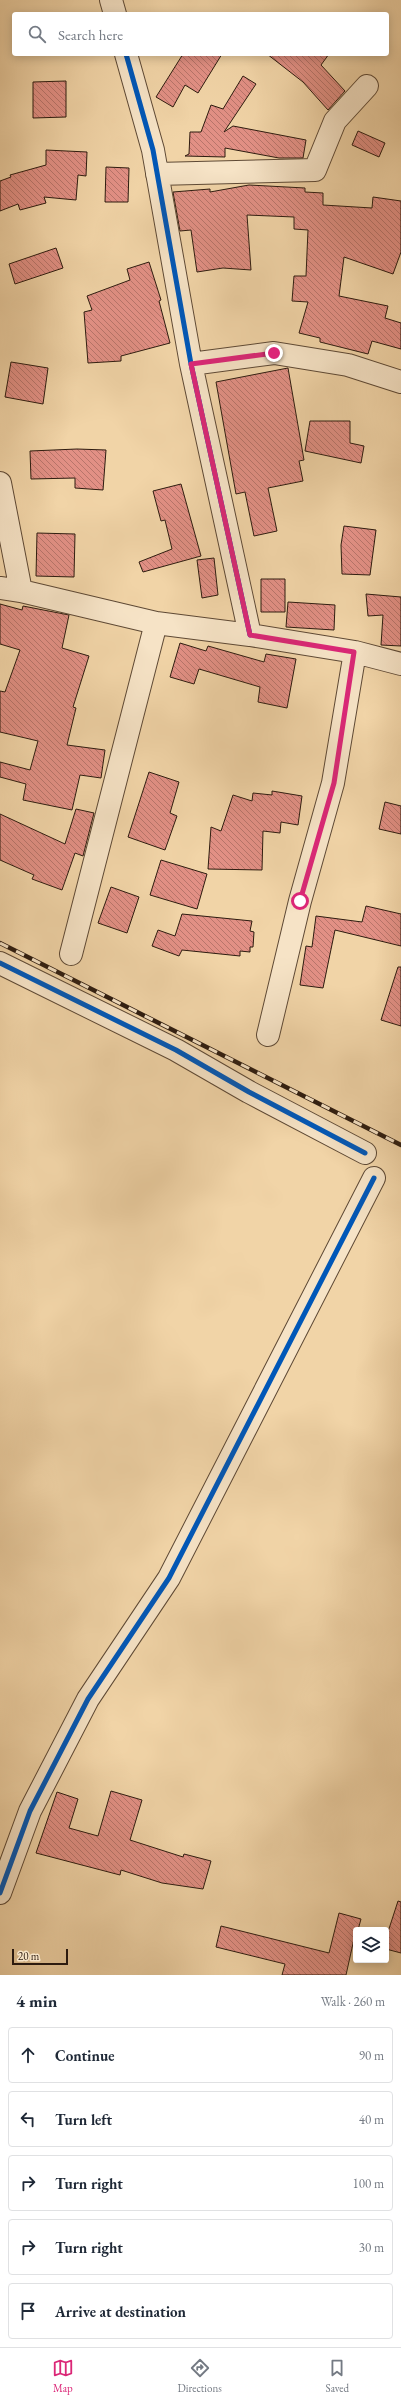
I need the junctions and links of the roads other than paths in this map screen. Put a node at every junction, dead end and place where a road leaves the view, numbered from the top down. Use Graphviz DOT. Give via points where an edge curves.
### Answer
graph roads {
  1 [pos="111,0"];
  2 [pos="114,12"];
  3 [pos="127,56"];
  4 [pos="367,86"];
  5 [pos="157,174"];
  6 [pos="191,364"];
  7 [pos="401,382"];
  8 [pos="0,483"];
  9 [pos="0,588"];
  10 [pos="21,590"];
  11 [pos="156,623"];
  12 [pos="250,635"];
  13 [pos="354,652"];
  14 [pos="401,664"];
  15 [pos="71,954"];
  16 [pos="0,963"];
  17 [pos="268,1035"];
  18 [pos="365,1153"];
  19 [pos="374,1178"];
  20 [pos="0,1893"];
  1 -- 2 [label="street"];
  3 -- 5 [label="street" via="153,150"];
  4 -- 5 [label="street" via="335,121 316,170"];
  5 -- 6 [label="street"];
  6 -- 7 [label="street" via="274,353 348,365"];
  6 -- 12 [label="street"];
  8 -- 10 [label="street"];
  9 -- 10 [label="street"];
  10 -- 11 [label="street"];
  11 -- 12 [label="street"];
  11 -- 15 [label="street"];
  12 -- 13 [label="street"];
  13 -- 14 [label="street"];
  13 -- 17 [label="street" via="334,783 300,901"];
  16 -- 18 [label="street" via="176,1050"];
  19 -- 20 [label="street" via="169,1578 84,1706 30,1810"];
}
